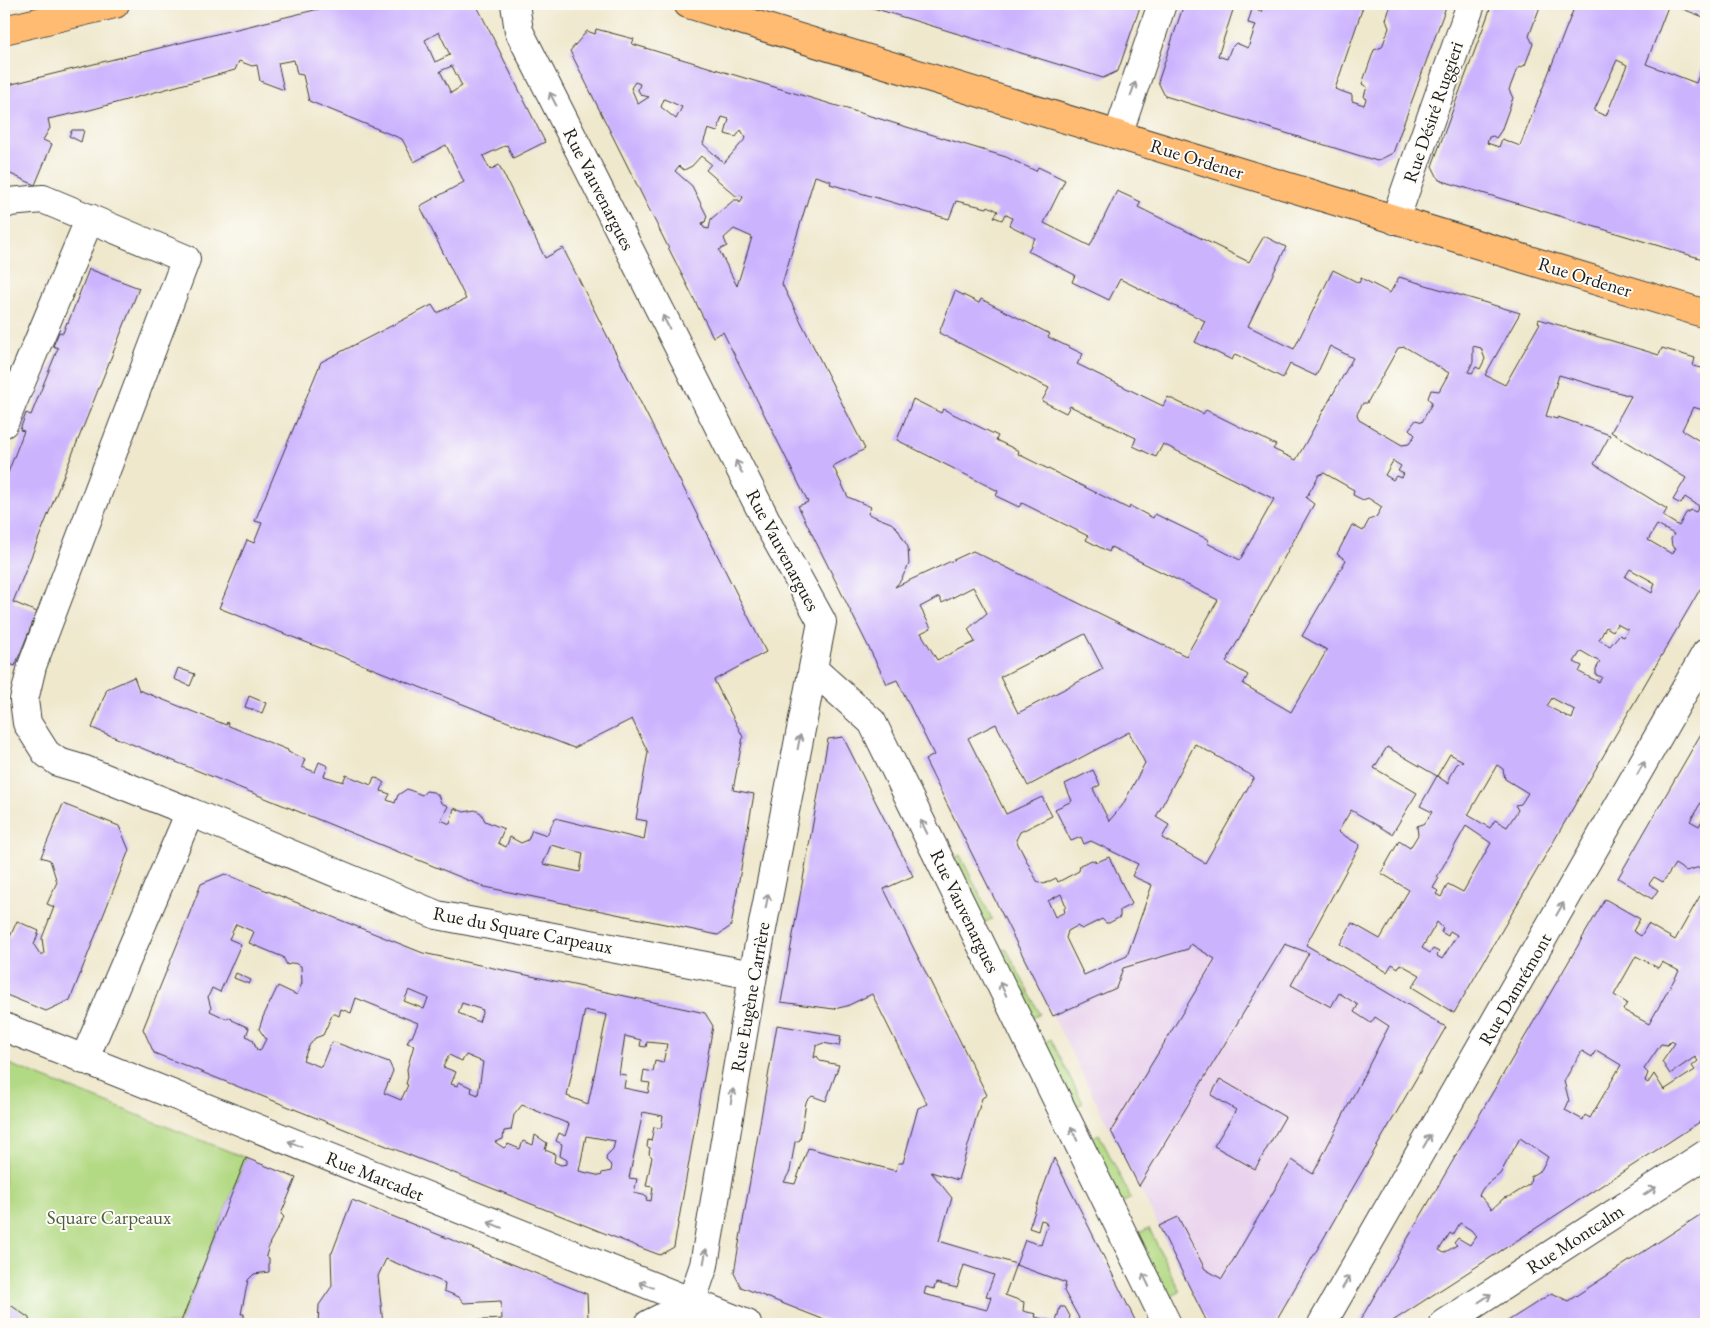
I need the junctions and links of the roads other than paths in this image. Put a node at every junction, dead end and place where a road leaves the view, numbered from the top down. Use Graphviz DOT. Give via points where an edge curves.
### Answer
graph roads {
  1 [pos="115,4"];
  2 [pos="515,4"];
  3 [pos="688,4"];
  4 [pos="1162,4"];
  5 [pos="1471,4"];
  6 [pos="4,30"];
  7 [pos="1118,135"];
  8 [pos="4,205"];
  9 [pos="90,218"];
  10 [pos="1395,220"];
  11 [pos="1706,314"];
  12 [pos="4,423"];
  13 [pos="1706,653"];
  14 [pos="813,669"];
  15 [pos="190,812"];
  16 [pos="753,975"];
  17 [pos="4,1027"];
  18 [pos="84,1060"];
  19 [pos="1706,1154"];
  20 [pos="689,1313"];
  21 [pos="649,1324"];
  22 [pos="746,1324"];
  23 [pos="1167,1324"];
  24 [pos="1322,1324"];
  25 [pos="1444,1324"];
  1 -- 6 [label="main road"];
  14 -- 2 [label="street, Rue Vauvenargues, one-way" via="822,622 769,526 519,31"];
  3 -- 7 [label="main road, Rue Ordener"];
  7 -- 4 [label="street, one-way"];
  5 -- 10 [label="street, Rue Désiré Ruggieri"];
  7 -- 10 [label="main road, Rue Ordener"];
  8 -- 9 [label="street" via="43,198"];
  9 -- 12 [label="street"];
  9 -- 15 [label="street, Rue du Square Carpeaux" via="186,258 36,657 24,700 27,722 46,753 58,762"];
  10 -- 11 [label="main road, Rue Ordener"];
  24 -- 13 [label="street, Rue Damrémont, one-way"];
  16 -- 14 [label="street, Rue Eugène Carrière, one-way"];
  23 -- 14 [label="street, Rue Vauvenargues, one-way" via="872,722"];
  15 -- 16 [label="street, Rue du Square Carpeaux" via="436,915"];
  15 -- 18 [label="street"];
  20 -- 16 [label="street, Rue Eugène Carrière, one-way" via="704,1265"];
  17 -- 18 [label="street, Rue Marcadet"];
  20 -- 18 [label="street, Rue Marcadet, one-way"];
  25 -- 19 [label="street, Rue Montcalm, one-way"];
  20 -- 21 [label="street"];
  20 -- 22 [label="street, Rue Marcadet"];
}
